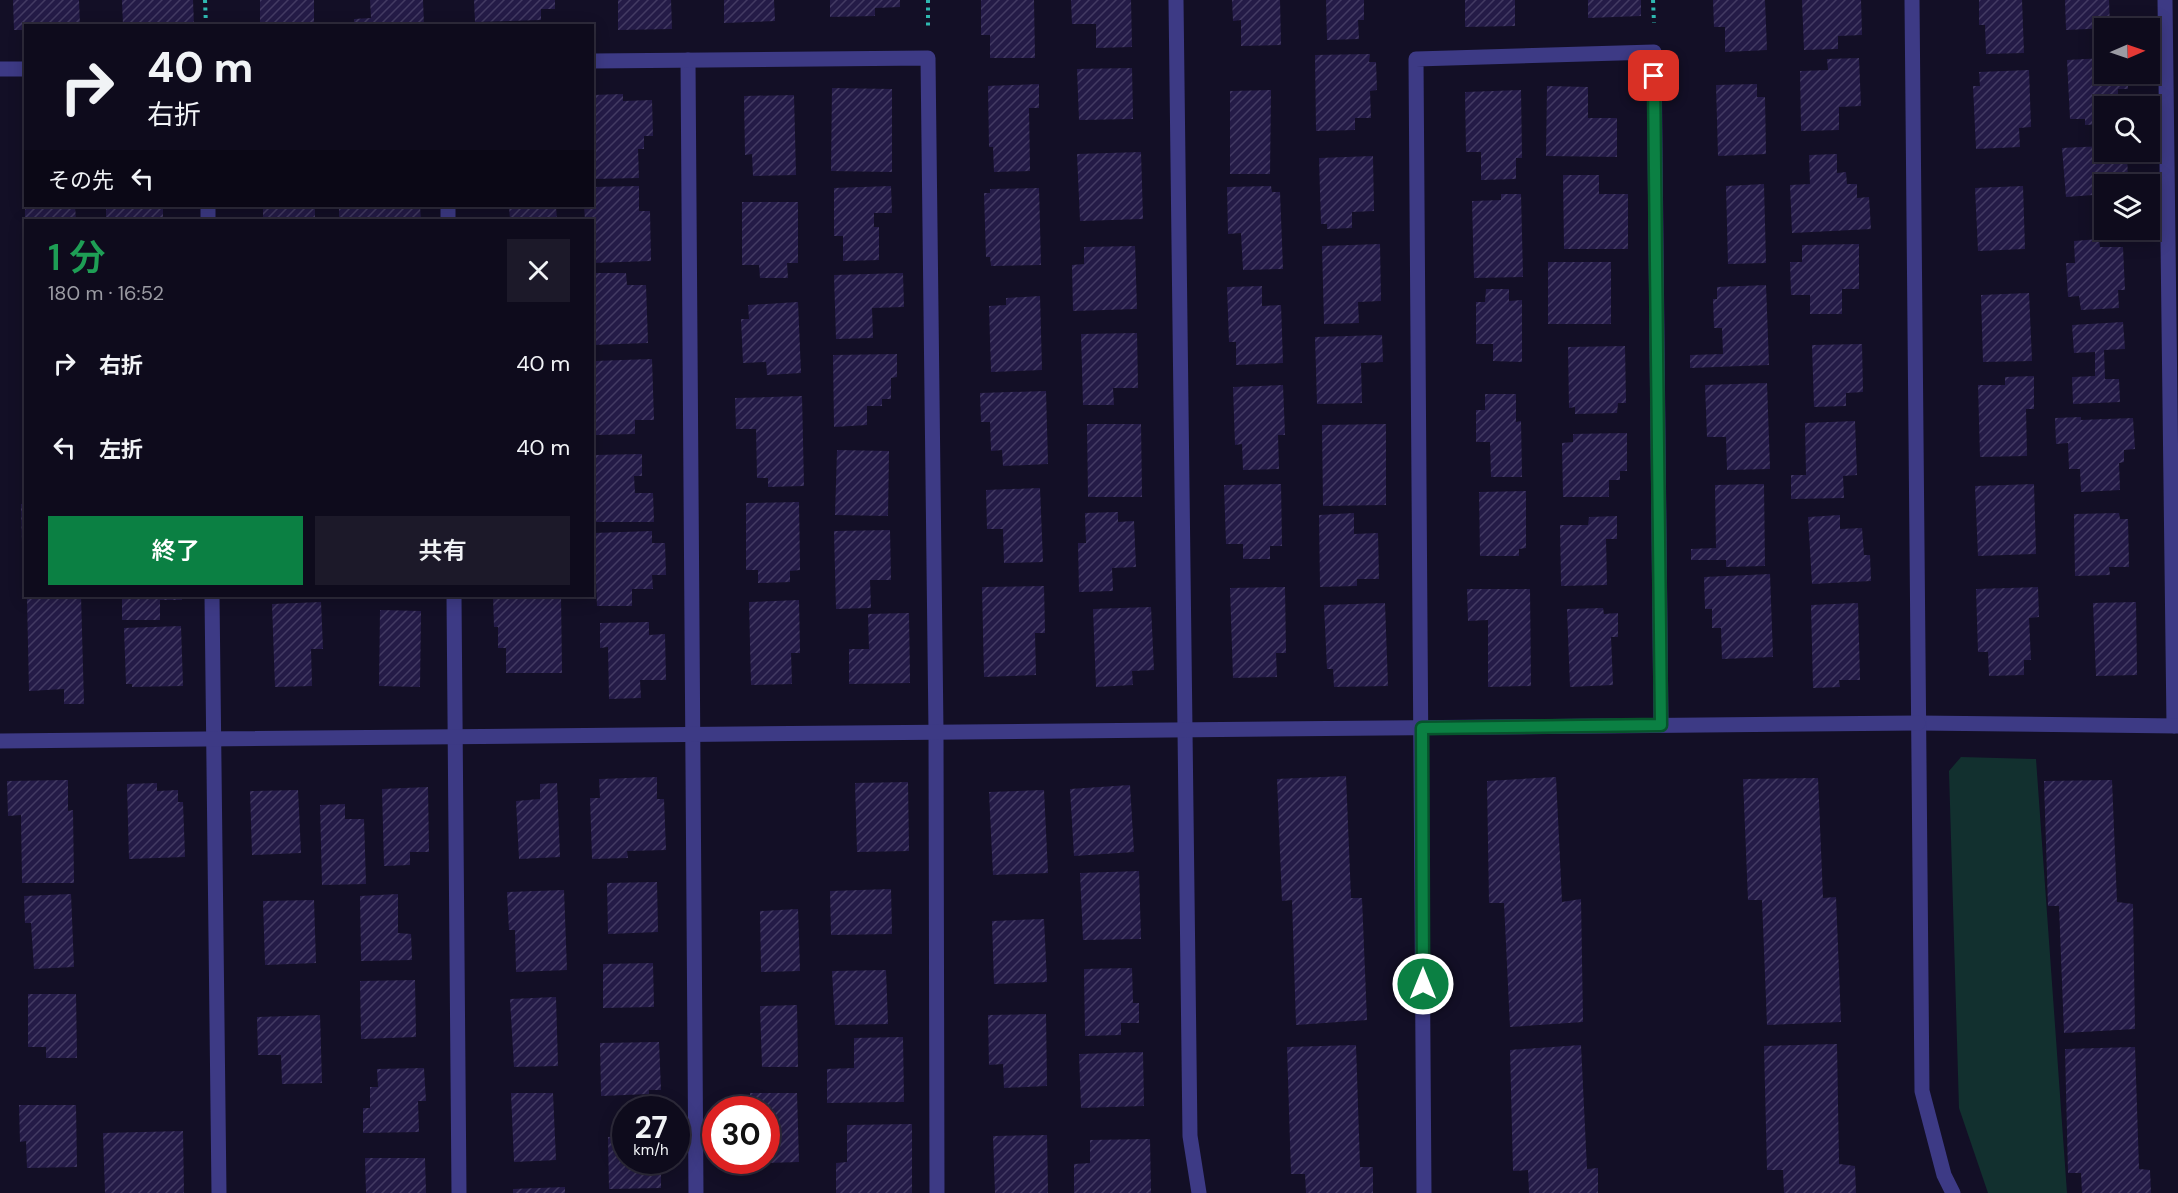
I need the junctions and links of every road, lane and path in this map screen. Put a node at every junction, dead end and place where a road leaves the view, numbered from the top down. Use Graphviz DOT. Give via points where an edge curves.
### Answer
graph roads {
  1 [pos="205,0"];
  2 [pos="1176,0"];
  3 [pos="1912,0"];
  4 [pos="2165,0"];
  5 [pos="206,24"];
  6 [pos="688,60"];
  7 [pos="594,61"];
  8 [pos="0,69"];
  9 [pos="24,69"];
  10 [pos="212,597"];
  11 [pos="454,597"];
  12 [pos="1918,723"];
  13 [pos="1661,725"];
  14 [pos="2176,726"];
  15 [pos="1422,728"];
  16 [pos="1184,730"];
  17 [pos="936,732"];
  18 [pos="693,734"];
  19 [pos="456,737"];
  20 [pos="213,739"];
  21 [pos="0,741"];
  22 [pos="219,1193"];
  23 [pos="459,1193"];
  24 [pos="696,1193"];
  25 [pos="937,1193"];
  26 [pos="1199,1193"];
  27 [pos="1424,1193"];
  28 [pos="1953,1193"];
  1 -- 5 [label="path"];
  2 -- 16 [label="street"];
  3 -- 12 [label="street"];
  4 -- 14 [label="street"];
  6 -- 7 [label="street"];
  6 -- 17 [label="street" via="928,58"];
  6 -- 18 [label="street"];
  8 -- 9 [label="street"];
  10 -- 20 [label="street"];
  11 -- 19 [label="street"];
  12 -- 13 [label="street"];
  12 -- 14 [label="street"];
  12 -- 28 [label="street" via="1922,1091 1944,1174"];
  13 -- 15 [label="street"];
  13 -- 15 [label="street" via="1654,52 1416,59"];
  15 -- 16 [label="street"];
  15 -- 27 [label="street"];
  16 -- 17 [label="street"];
  16 -- 26 [label="street" via="1190,1136"];
  17 -- 18 [label="street"];
  17 -- 25 [label="street"];
  18 -- 19 [label="street"];
  18 -- 24 [label="street"];
  19 -- 20 [label="street"];
  19 -- 23 [label="street"];
  20 -- 21 [label="street"];
  20 -- 22 [label="street"];
}
